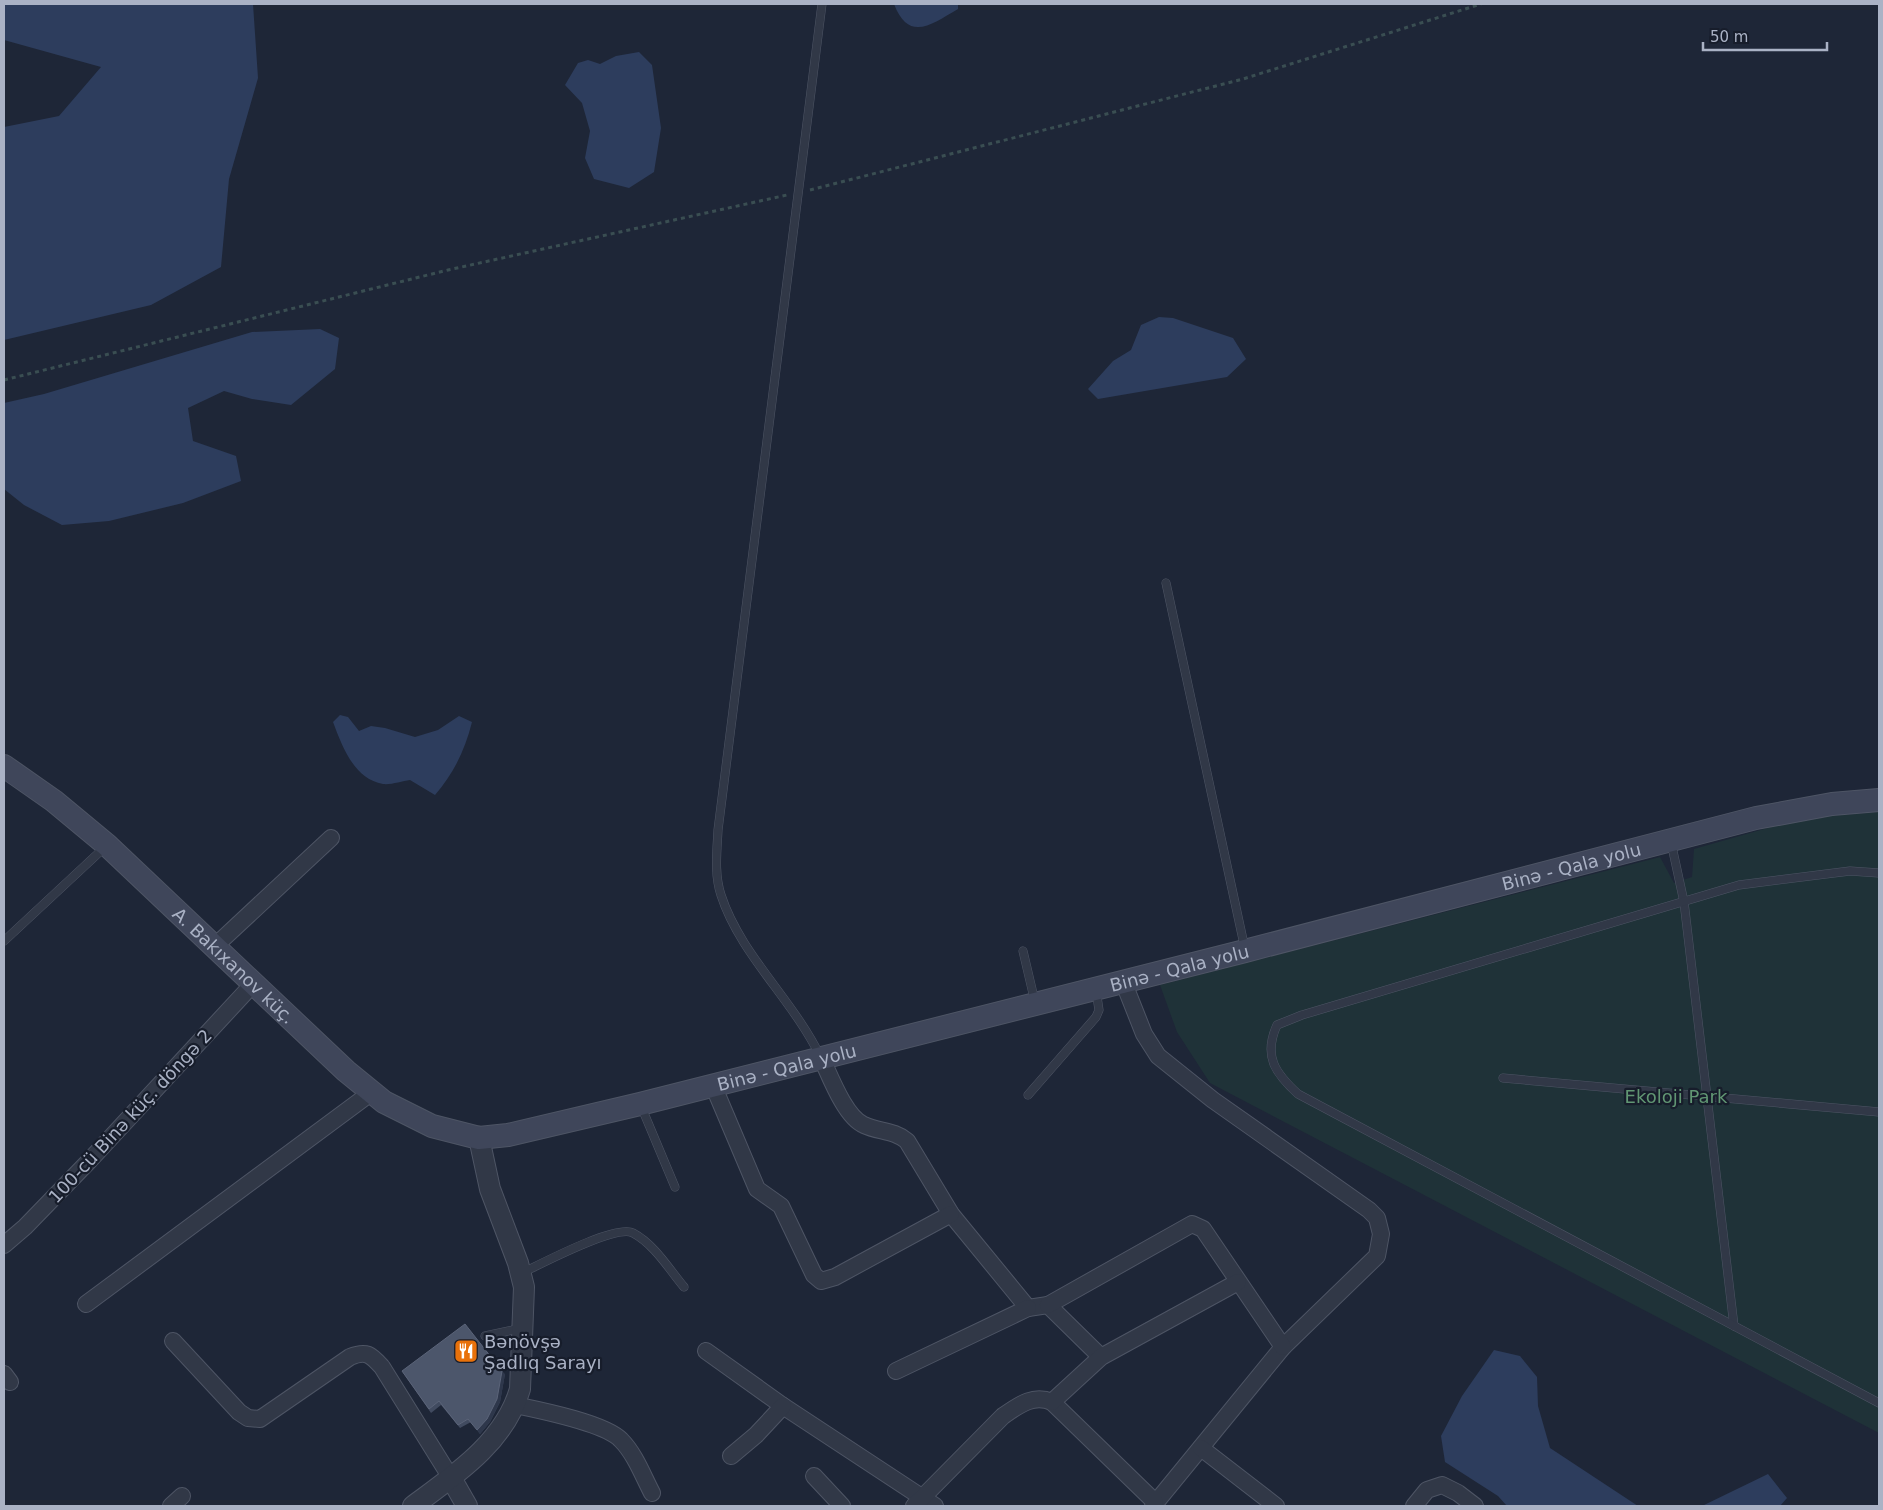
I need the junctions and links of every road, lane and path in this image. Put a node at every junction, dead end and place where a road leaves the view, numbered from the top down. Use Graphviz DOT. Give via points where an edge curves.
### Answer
graph roads {
  1 [pos="822,4"];
  2 [pos="1481,4"];
  3 [pos="800,192"];
  4 [pos="4,380"];
  5 [pos="1166,583"];
  6 [pos="4,766"];
  7 [pos="1879,800"];
  8 [pos="331,838"];
  9 [pos="1671,840"];
  10 [pos="107,845"];
  11 [pos="1879,873"];
  12 [pos="1684,902"];
  13 [pos="4,941"];
  14 [pos="214,947"];
  15 [pos="1023,951"];
  16 [pos="1245,951"];
  17 [pos="1124,981"];
  18 [pos="253,984"];
  19 [pos="1096,988"];
  20 [pos="1035,1004"];
  21 [pos="821,1057"];
  22 [pos="1504,1078"];
  23 [pos="713,1085"];
  24 [pos="372,1092"];
  25 [pos="1028,1096"];
  26 [pos="1707,1097"];
  27 [pos="640,1104"];
  28 [pos="1879,1112"];
  29 [pos="479,1138"];
  30 [pos="675,1187"];
  31 [pos="951,1214"];
  32 [pos="4,1245"];
  33 [pos="522,1273"];
  34 [pos="1238,1282"];
  35 [pos="684,1287"];
  36 [pos="86,1304"];
  37 [pos="1048,1305"];
  38 [pos="1028,1308"];
  39 [pos="1734,1326"];
  40 [pos="524,1327"];
  41 [pos="485,1336"];
  42 [pos="173,1341"];
  43 [pos="1283,1347"];
  44 [pos="706,1351"];
  45 [pos="1100,1357"];
  46 [pos="896,1371"];
  47 [pos="1052,1402"];
  48 [pos="1879,1403"];
  49 [pos="515,1405"];
  50 [pos="783,1406"];
  51 [pos="1200,1448"];
  52 [pos="731,1456"];
  53 [pos="814,1476"];
  54 [pos="451,1478"];
  55 [pos="652,1494"];
  56 [pos="924,1504"];
  57 [pos="1154,1504"];
  58 [pos="413,1506"];
  59 [pos="467,1506"];
  60 [pos="842,1506"];
  61 [pos="1276,1506"];
  62 [pos="1414,1506"];
  63 [pos="1475,1506"];
  1 -- 3 [label="lane"];
  2 -- 3 [label="path" via="1243,79"];
  3 -- 4 [label="path" via="448,270"];
  3 -- 21 [label="lane" via="718,830 716,870 720,894 734,925"];
  5 -- 16 [label="lane"];
  6 -- 10 [label="main road, A. Bakıxanov küç." via="54,801"];
  7 -- 9 [label="main road, Binə - Qala yolu" via="1793,810"];
  8 -- 14 [label="street"];
  9 -- 12 [label="lane"];
  9 -- 16 [label="main road, Binə - Qala yolu"];
  10 -- 13 [label="lane"];
  10 -- 14 [label="main road, A. Bakıxanov küç."];
  11 -- 12 [label="lane" via="1850,871 1739,885"];
  12 -- 26 [label="lane"];
  12 -- 39 [label="lane" via="1302,1015 1277,1025 1270,1040 1272,1063 1298,1094"];
  14 -- 18 [label="main road, A. Bakıxanov küç."];
  15 -- 20 [label="lane"];
  16 -- 17 [label="main road, Binə - Qala yolu"];
  17 -- 19 [label="main road, Binə - Qala yolu"];
  17 -- 43 [label="street" via="1144,1034 1158,1056 1213,1100 1377,1218 1381,1234 1377,1256"];
  18 -- 24 [label="main road, A. Bakıxanov küç."];
  18 -- 32 [label="street, 100-cü Binə küç. döngə 2" via="84,1167"];
  19 -- 20 [label="main road, Binə - Qala yolu"];
  19 -- 25 [label="lane" via="1099,1010 1096,1017"];
  20 -- 21 [label="main road, Binə - Qala yolu"];
  21 -- 23 [label="main road, Binə - Qala yolu"];
  21 -- 31 [label="street" via="854,1120 907,1141"];
  22 -- 26 [label="lane"];
  23 -- 27 [label="main road, Binə - Qala yolu"];
  23 -- 31 [label="street" via="757,1189 781,1206 814,1275 821,1280 836,1277"];
  24 -- 29 [label="main road, A. Bakıxanov küç." via="432,1126"];
  24 -- 36 [label="street"];
  26 -- 28 [label="lane"];
  26 -- 39 [label="lane"];
  27 -- 29 [label="main road, Binə - Qala yolu" via="508,1135"];
  27 -- 30 [label="lane"];
  29 -- 33 [label="street" via="490,1189"];
  31 -- 38 [label="street"];
  33 -- 35 [label="lane" via="608,1234 631,1232 645,1241"];
  33 -- 40 [label="street"];
  34 -- 37 [label="street" via="1204,1229 1192,1224"];
  34 -- 43 [label="street"];
  34 -- 45 [label="street"];
  37 -- 38 [label="street"];
  37 -- 45 [label="street"];
  38 -- 46 [label="street"];
  39 -- 48 [label="lane"];
  40 -- 41 [label="lane"];
  40 -- 49 [label="street" via="522,1375"];
  42 -- 54 [label="street" via="239,1412 248,1418 260,1419 350,1356 361,1352 371,1354"];
  43 -- 51 [label="street"];
  44 -- 50 [label="street"];
  45 -- 47 [label="street"];
  47 -- 56 [label="street" via="1042,1398 1029,1400 1003,1416"];
  47 -- 57 [label="street"];
  49 -- 54 [label="street" via="491,1442"];
  49 -- 55 [label="street" via="610,1432 629,1450"];
  50 -- 52 [label="street"];
  50 -- 56 [label="street"];
  51 -- 57 [label="street"];
  51 -- 61 [label="street"];
  53 -- 60 [label="street"];
  54 -- 58 [label="street"];
  54 -- 59 [label="street"];
  62 -- 63 [label="street" via="1427,1490 1442,1485"];
}
